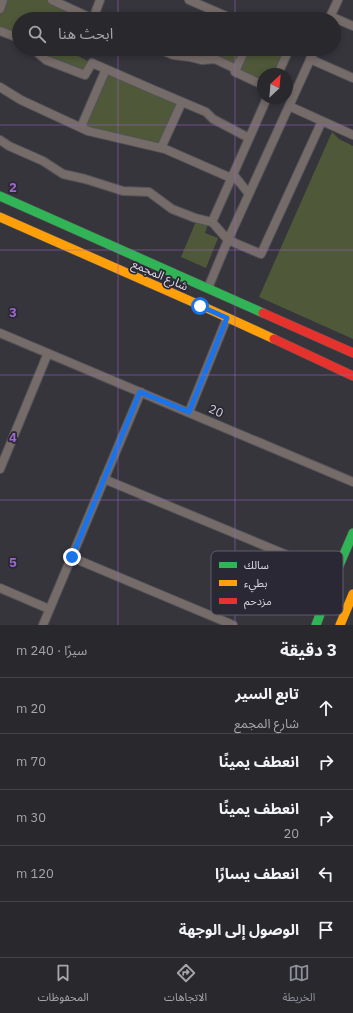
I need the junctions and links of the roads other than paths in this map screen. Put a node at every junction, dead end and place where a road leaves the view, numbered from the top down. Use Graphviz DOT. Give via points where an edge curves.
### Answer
graph roads {
  1 [pos="3,0"];
  2 [pos="52,0"];
  3 [pos="100,0"];
  4 [pos="189,0"];
  5 [pos="338,0"];
  6 [pos="0,9"];
  7 [pos="78,12"];
  8 [pos="96,12"];
  9 [pos="217,12"];
  10 [pos="332,12"];
  11 [pos="341,21"];
  12 [pos="353,26"];
  13 [pos="0,31"];
  14 [pos="12,35"];
  15 [pos="41,56"];
  16 [pos="179,56"];
  17 [pos="242,56"];
  18 [pos="286,56"];
  19 [pos="312,56"];
  20 [pos="316,56"];
  21 [pos="281,68"];
  22 [pos="106,69"];
  23 [pos="235,72"];
  24 [pos="353,78"];
  25 [pos="257,82"];
  26 [pos="0,87"];
  27 [pos="182,102"];
  28 [pos="264,104"];
  29 [pos="289,106"];
  30 [pos="322,121"];
  31 [pos="81,127"];
  32 [pos="353,135"];
  33 [pos="249,138"];
  34 [pos="0,140"];
  35 [pos="161,148"];
  36 [pos="232,176"];
  37 [pos="249,194"];
  38 [pos="0,196"];
  39 [pos="0,218"];
  40 [pos="212,222"];
  41 [pos="228,240"];
  42 [pos="204,297"];
  43 [pos="227,318"];
  44 [pos="0,333"];
  45 [pos="353,352"];
  46 [pos="48,354"];
  47 [pos="353,376"];
  48 [pos="140,392"];
  49 [pos="189,412"];
  50 [pos="0,468"];
  51 [pos="104,479"];
  52 [pos="353,482"];
  53 [pos="353,533"];
  54 [pos="277,551"];
  55 [pos="343,556"];
  56 [pos="72,557"];
  57 [pos="0,588"];
  58 [pos="353,594"];
  59 [pos="50,609"];
  60 [pos="320,615"];
  61 [pos="43,625"];
  62 [pos="233,625"];
  63 [pos="316,625"];
  64 [pos="340,625"];
  1 -- 6 [label="street"];
  2 -- 7 [label="street"];
  3 -- 8 [label="street"];
  4 -- 9 [label="street"];
  5 -- 10 [label="street"];
  11 -- 12 [label="street"];
  13 -- 14 [label="street"];
  15 -- 22 [label="street" via="85,75 92,63"];
  16 -- 23 [label="street" via="215,60 234,68"];
  17 -- 23 [label="street"];
  18 -- 21 [label="street"];
  19 -- 29 [label="street"];
  20 -- 24 [label="street"];
  22 -- 27 [label="street"];
  22 -- 31 [label="street"];
  23 -- 25 [label="street"];
  26 -- 31 [label="street"];
  27 -- 33 [label="street" via="206,112 212,119"];
  27 -- 35 [label="street"];
  28 -- 33 [label="street"];
  29 -- 30 [label="street"];
  29 -- 37 [label="street"];
  30 -- 32 [label="street"];
  30 -- 41 [label="street" via="261,254"];
  31 -- 35 [label="street" via="88,131"];
  33 -- 36 [label="street"];
  34 -- 40 [label="street" via="63,174 123,191 149,192 172,209"];
  35 -- 36 [label="street"];
  36 -- 37 [label="street"];
  36 -- 40 [label="street"];
  37 -- 41 [label="street"];
  38 -- 42 [label="street, شارع المجمع"];
  39 -- 42 [label="street, شارع المجمع"];
  40 -- 41 [label="street"];
  41 -- 42 [label="street"];
  42 -- 43 [label="street, شارع المجمع"];
  42 -- 45 [label="street, شارع المجمع"];
  43 -- 47 [label="street, شارع المجمع"];
  43 -- 49 [label="street"];
  44 -- 46 [label="street, 20"];
  46 -- 48 [label="street, 20"];
  46 -- 50 [label="street"];
  48 -- 49 [label="street, 20"];
  48 -- 51 [label="street"];
  49 -- 52 [label="street, 20"];
  51 -- 54 [label="street"];
  51 -- 56 [label="street"];
  53 -- 55 [label="street"];
  56 -- 59 [label="street"];
  56 -- 62 [label="street"];
  57 -- 59 [label="street"];
  58 -- 64 [label="street"];
  59 -- 61 [label="street"];
  60 -- 63 [label="street"];
}
